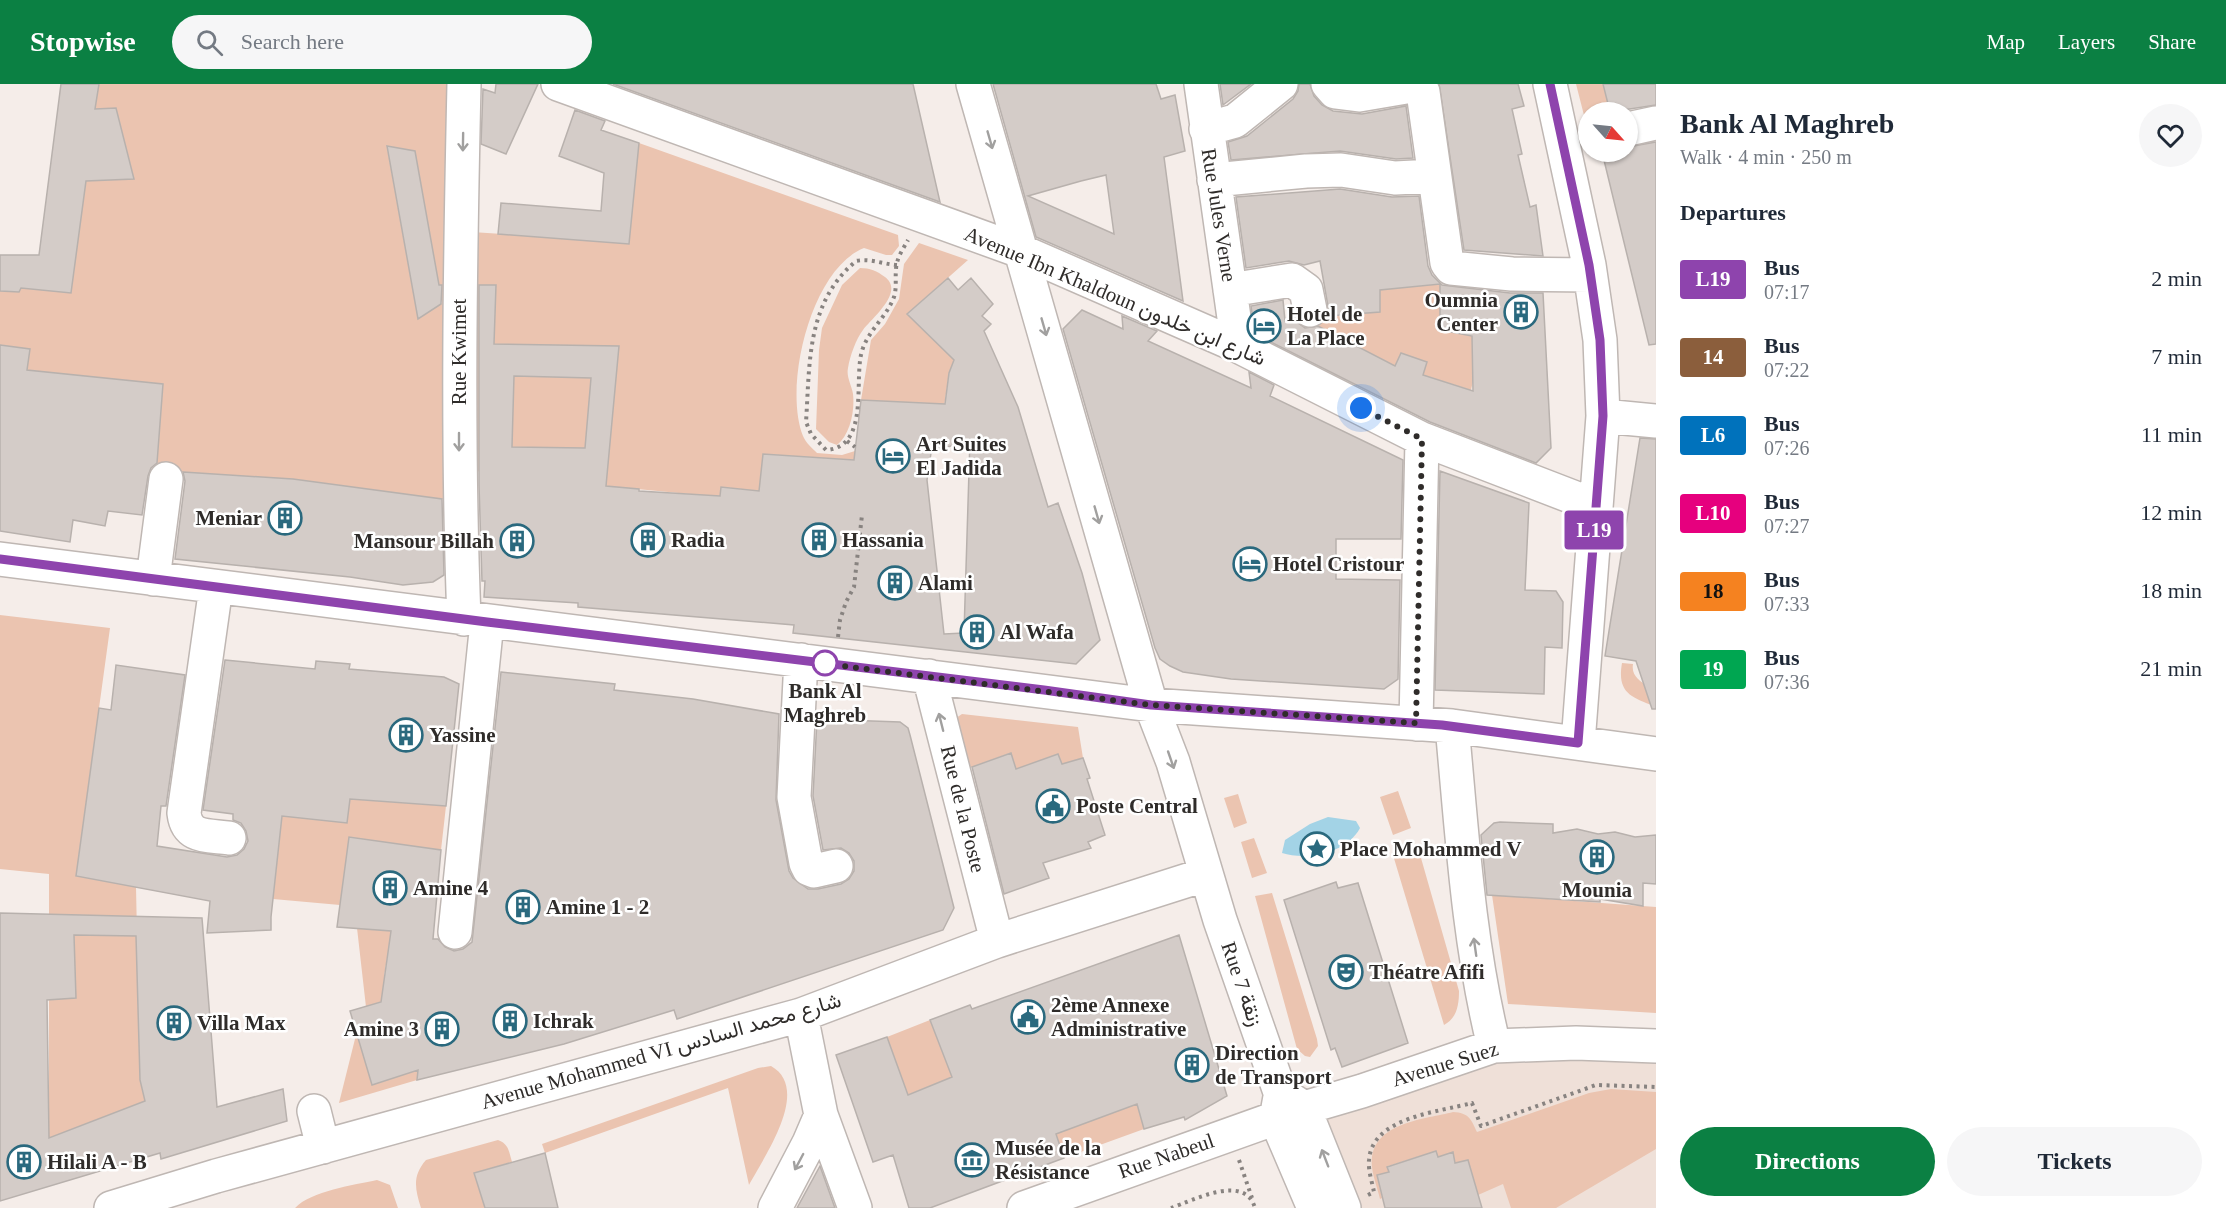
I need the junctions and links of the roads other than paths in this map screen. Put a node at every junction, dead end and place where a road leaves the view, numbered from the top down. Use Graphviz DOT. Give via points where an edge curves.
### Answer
graph roads {
  1 [pos="464,84"];
  2 [pos="558,84"];
  3 [pos="973,84"];
  4 [pos="1201,84"];
  5 [pos="1281,84"];
  6 [pos="1328,84"];
  7 [pos="1551,84"];
  8 [pos="1656,123"];
  9 [pos="1638,127"];
  10 [pos="1206,129"];
  11 [pos="1575,137"];
  12 [pos="1434,176"];
  13 [pos="1214,180"];
  14 [pos="1023,252"];
  15 [pos="1590,275"];
  16 [pos="1230,290"];
  17 [pos="1310,310"];
  18 [pos="1238,346"];
  19 [pos="1603,416"];
  20 [pos="1656,421"];
  21 [pos="1422,439"];
  22 [pos="166,479"];
  23 [pos="1596,506"];
  24 [pos="0,559"];
  25 [pos="153,579"];
  26 [pos="216,587"];
  27 [pos="476,621"];
  28 [pos="801,660"];
  29 [pos="929,676"];
  30 [pos="1151,705"];
  31 [pos="1416,723"];
  32 [pos="1452,726"];
  33 [pos="1578,743"];
  34 [pos="1656,754"];
  35 [pos="229,838"];
  36 [pos="836,866"];
  37 [pos="1204,875"];
  38 [pos="455,932"];
  39 [pos="997,941"];
  40 [pos="801,1015"];
  41 [pos="1494,1046"];
  42 [pos="1656,1046"];
  43 [pos="1287,1106"];
  44 [pos="314,1111"];
  45 [pos="821,1114"];
  46 [pos="323,1146"];
  47 [pos="1333,1207"];
  48 [pos="111,1208"];
  49 [pos="775,1208"];
  50 [pos="855,1208"];
  51 [pos="1024,1208"];
  1 -- 27 [label="street, Rue Kwimet, one-way" via="459,482"];
  2 -- 14 [label="street, Avenue Ibn Khaldoun شارع ابن خلدون"];
  3 -- 14 [label="street, Rue 7 زنقة, one-way"];
  4 -- 10 [label="street, Rue Jules Verne"];
  5 -- 10 [label="street" via="1235,120"];
  6 -- 12 [label="street" via="1335,92 1359,95 1419,87 1423,92"];
  7 -- 11 [label="street"];
  8 -- 9 [label="street"];
  10 -- 13 [label="street, Rue Jules Verne"];
  11 -- 15 [label="street"];
  12 -- 13 [label="street" via="1395,178 1341,170"];
  12 -- 15 [label="street" via="1447,263 1451,268"];
  13 -- 16 [label="street, Rue Jules Verne"];
  14 -- 18 [label="street, Avenue Ibn Khaldoun شارع ابن خلدون"];
  14 -- 30 [label="street, Rue 7 زنقة, one-way"];
  15 -- 19 [label="street" via="1600,340"];
  16 -- 17 [label="street" via="1292,280 1306,290"];
  16 -- 18 [label="street, Rue Jules Verne"];
  18 -- 21 [label="street, Avenue Ibn Khaldoun شارع ابن خلدون"];
  19 -- 20 [label="street"];
  19 -- 23 [label="street"];
  21 -- 23 [label="street, Avenue Ibn Khaldoun شارع ابن خلدون"];
  21 -- 31 [label="street"];
  22 -- 25 [label="street"];
  23 -- 33 [label="street"];
  24 -- 25 [label="street"];
  25 -- 26 [label="street"];
  26 -- 27 [label="street"];
  26 -- 35 [label="street" via="184,813 190,830"];
  27 -- 28 [label="street"];
  27 -- 38 [label="street, Rue Kwimet"];
  28 -- 29 [label="street"];
  28 -- 36 [label="street" via="796,813 809,869"];
  29 -- 30 [label="street"];
  39 -- 29 [label="street, Rue de la Poste, one-way"];
  30 -- 31 [label="street"];
  30 -- 37 [label="street, Rue 7 زنقة, one-way" via="1173,762"];
  31 -- 32 [label="street"];
  32 -- 33 [label="street"];
  41 -- 32 [label="street, one-way" via="1474,942"];
  33 -- 34 [label="street"];
  37 -- 39 [label="street, Avenue Mohammed VI شارع محمد السادس"];
  37 -- 43 [label="street, Rue 7 زنقة"];
  39 -- 40 [label="street, Avenue Mohammed VI شارع محمد السادس"];
  40 -- 45 [label="street"];
  40 -- 46 [label="street, Avenue Mohammed VI شارع محمد السادس"];
  41 -- 42 [label="street, Avenue Suez"];
  41 -- 43 [label="street, Avenue Suez" via="1362,1091"];
  43 -- 47 [label="street, Rue 7 زنقة"];
  43 -- 51 [label="street, Rue Nabeul" via="1230,1134"];
  44 -- 46 [label="street"];
  45 -- 49 [label="street, one-way"];
  45 -- 50 [label="street"];
  46 -- 48 [label="street, Avenue Mohammed VI شارع محمد السادس"];
}
